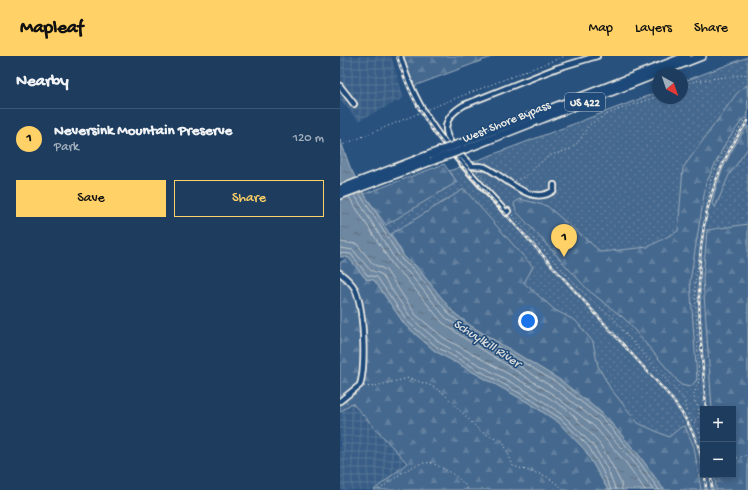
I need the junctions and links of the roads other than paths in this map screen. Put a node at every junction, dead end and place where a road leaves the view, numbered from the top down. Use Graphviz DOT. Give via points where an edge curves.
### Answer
graph roads {
  1 [pos="400,56"];
  2 [pos="597,56"];
  3 [pos="687,56"];
  4 [pos="702,56"];
  5 [pos="340,86"];
  6 [pos="354,104"];
  7 [pos="466,145"];
  8 [pos="387,174"];
  9 [pos="554,185"];
  10 [pos="340,189"];
  11 [pos="340,195"];
  12 [pos="508,211"];
  13 [pos="340,273"];
  14 [pos="340,401"];
  1 -- 12 [label="street" via="410,87 437,134 506,213"];
  2 -- 9 [label="street" via="557,68 464,105 455,110 445,130 450,142 472,166 484,167 509,184 534,194 551,193"];
  3 -- 7 [label="highway, West Shore Bypass / US 422"];
  4 -- 7 [label="highway, West Shore Bypass / US 422"];
  5 -- 6 [label="street"];
  7 -- 8 [label="highway, West Shore Bypass / US 422, bridge"];
  8 -- 10 [label="highway, West Shore Bypass / US 422"];
  8 -- 11 [label="highway, West Shore Bypass / US 422"];
  13 -- 14 [label="street" via="355,288 360,304 363,336 360,385"];
}
